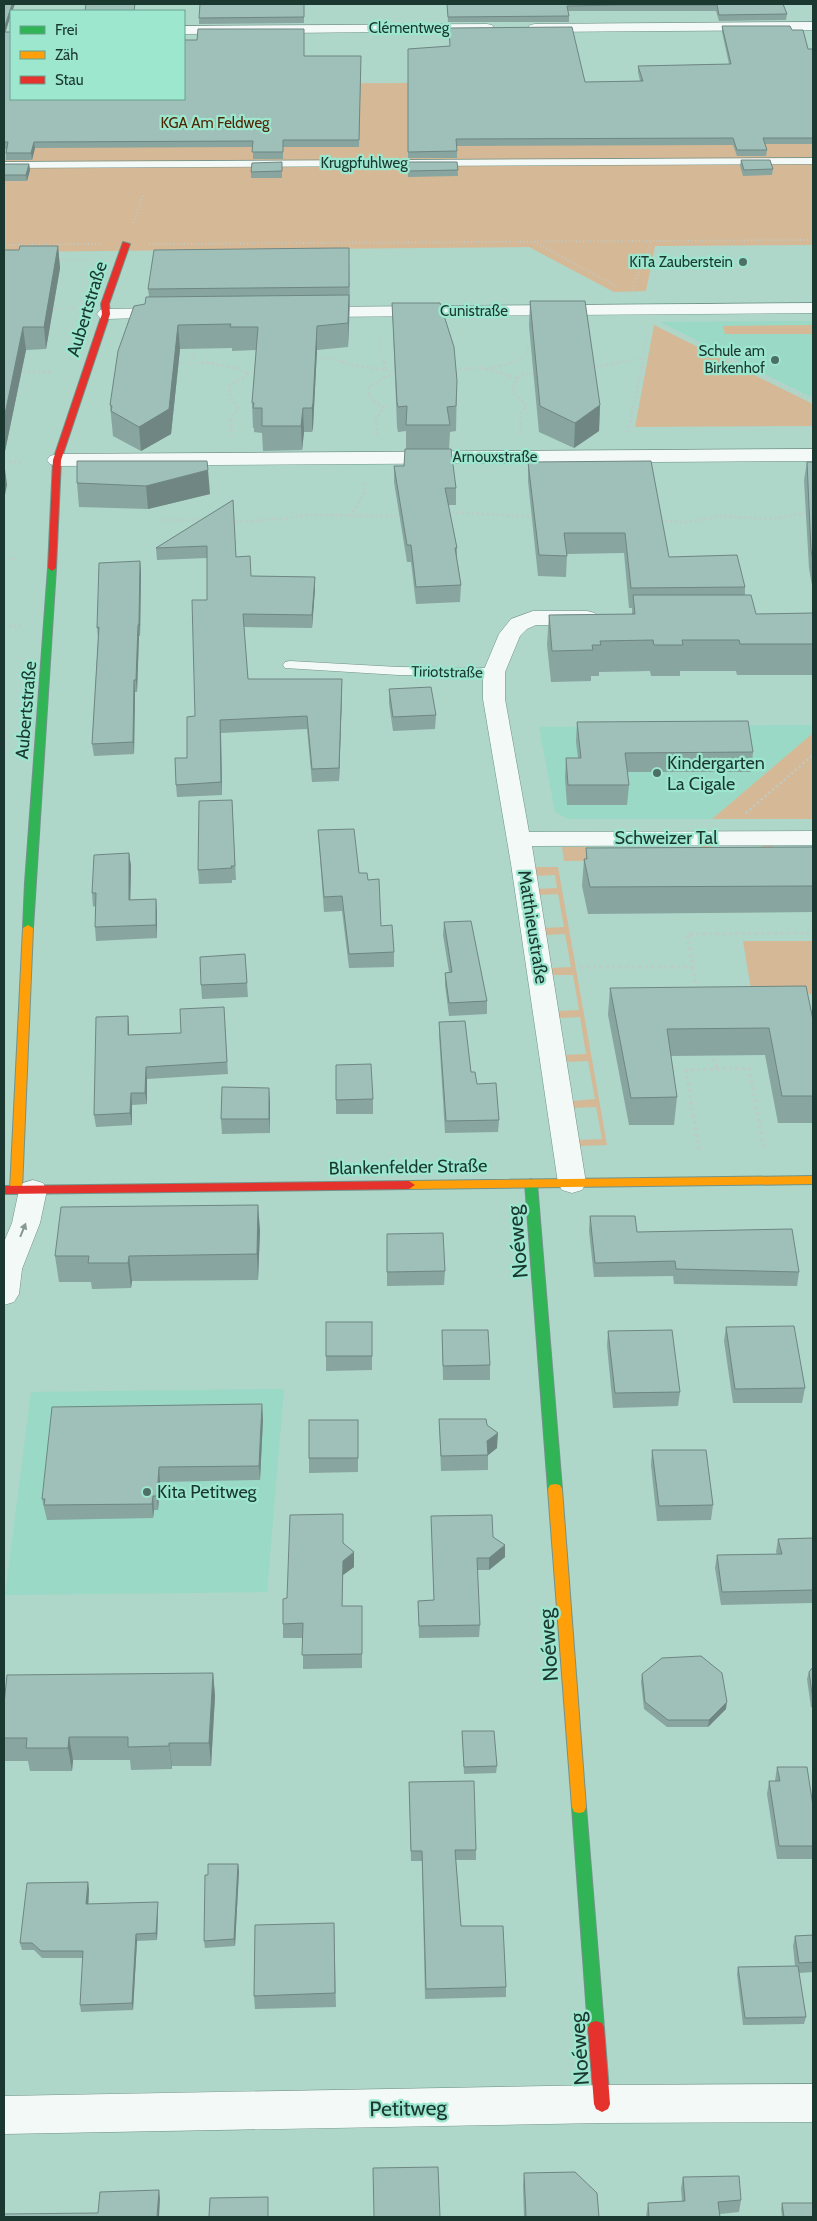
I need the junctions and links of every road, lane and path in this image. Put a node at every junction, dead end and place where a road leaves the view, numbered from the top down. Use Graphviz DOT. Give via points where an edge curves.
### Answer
graph roads {
  1 [pos="813,26"];
  2 [pos="497,28"];
  3 [pos="517,28"];
  4 [pos="185,30"];
  5 [pos="813,161"];
  6 [pos="4,165"];
  7 [pos="144,193"];
  8 [pos="813,240"];
  9 [pos="533,241"];
  10 [pos="651,241"];
  11 [pos="126,244"];
  12 [pos="4,245"];
  13 [pos="52,260"];
  14 [pos="93,260"];
  15 [pos="630,294"];
  16 [pos="813,308"];
  17 [pos="46,309"];
  18 [pos="75,309"];
  19 [pos="290,312"];
  20 [pos="379,312"];
  21 [pos="183,313"];
  22 [pos="106,314"];
  23 [pos="648,315"];
  24 [pos="528,345"];
  25 [pos="194,348"];
  26 [pos="528,350"];
  27 [pos="533,353"];
  28 [pos="644,358"];
  29 [pos="193,360"];
  30 [pos="310,360"];
  31 [pos="312,364"];
  32 [pos="171,368"];
  33 [pos="310,368"];
  34 [pos="483,368"];
  35 [pos="386,369"];
  36 [pos="448,369"];
  37 [pos="584,369"];
  38 [pos="13,372"];
  39 [pos="52,372"];
  40 [pos="405,372"];
  41 [pos="256,373"];
  42 [pos="398,373"];
  43 [pos="541,373"];
  44 [pos="249,374"];
  45 [pos="517,378"];
  46 [pos="813,401"];
  47 [pos="813,455"];
  48 [pos="618,456"];
  49 [pos="512,457"];
  50 [pos="362,458"];
  51 [pos="215,459"];
  52 [pos="57,460"];
  53 [pos="4,462"];
  54 [pos="23,462"];
  55 [pos="440,512"];
  56 [pos="813,512"];
  57 [pos="350,516"];
  58 [pos="408,516"];
  59 [pos="541,516"];
  60 [pos="162,520"];
  61 [pos="657,520"];
  62 [pos="213,521"];
  63 [pos="222,522"];
  64 [pos="4,559"];
  65 [pos="15,559"];
  66 [pos="610,617"];
  67 [pos="290,665"];
  68 [pos="494,672"];
  69 [pos="813,755"];
  70 [pos="744,816"];
  71 [pos="813,838"];
  72 [pos="519,839"];
  73 [pos="813,933"];
  74 [pos="693,967"];
  75 [pos="580,968"];
  76 [pos="697,994"];
  77 [pos="713,1050"];
  78 [pos="716,1068"];
  79 [pos="764,1148"];
  80 [pos="699,1149"];
  81 [pos="813,1180"];
  82 [pos="572,1183"];
  83 [pos="531,1184"];
  84 [pos="17,1190"];
  85 [pos="5,1274"];
  86 [pos="813,2103"];
  87 [pos="602,2104"];
  88 [pos="4,2115"];
  1 -- 3 [label="street"];
  2 -- 4 [label="street, Clémentweg"];
  5 -- 6 [label="lane, Krugpfuhlweg"];
  7 -- 11 [label="path"];
  8 -- 10 [label="path"];
  9 -- 10 [label="path"];
  9 -- 11 [label="path"];
  9 -- 15 [label="path"];
  10 -- 15 [label="path"];
  11 -- 12 [label="path"];
  11 -- 22 [label="street, Aubertstraße" via="105,304"];
  13 -- 14 [label="path"];
  15 -- 23 [label="path"];
  16 -- 23 [label="street, Cunistraße"];
  17 -- 18 [label="path"];
  19 -- 20 [label="street, Cunistraße"];
  20 -- 23 [label="street, Cunistraße"];
  20 -- 35 [label="path" via="381,354"];
  21 -- 22 [label="street"];
  22 -- 52 [label="street, Aubertstraße"];
  23 -- 28 [label="path"];
  23 -- 46 [label="path"];
  24 -- 26 [label="path"];
  25 -- 29 [label="path"];
  26 -- 27 [label="path"];
  26 -- 34 [label="path" via="512,364"];
  28 -- 37 [label="path"];
  28 -- 48 [label="path" via="628,433"];
  29 -- 32 [label="path"];
  29 -- 44 [label="path" via="240,367"];
  30 -- 31 [label="path"];
  31 -- 33 [label="path"];
  31 -- 35 [label="path" via="329,357 349,365"];
  34 -- 36 [label="path"];
  34 -- 45 [label="path"];
  35 -- 42 [label="path"];
  38 -- 39 [label="path"];
  40 -- 42 [label="path"];
  41 -- 44 [label="path"];
  42 -- 50 [label="path" via="370,387 371,399 384,407 375,417 377,437 368,445"];
  43 -- 45 [label="path"];
  44 -- 51 [label="path" via="230,385 229,394 238,408 231,417 232,439 222,446"];
  45 -- 49 [label="path" via="512,392 527,406 521,413 520,436 511,445"];
  47 -- 48 [label="street, Arnouxstraße"];
  48 -- 49 [label="street, Arnouxstraße"];
  49 -- 50 [label="street, Arnouxstraße"];
  50 -- 51 [label="street, Arnouxstraße"];
  50 -- 57 [label="path" via="366,488"];
  51 -- 52 [label="street, Arnouxstraße"];
  52 -- 84 [label="street, Aubertstraße" via="50,617 31,859"];
  53 -- 54 [label="path"];
  55 -- 59 [label="path"];
  56 -- 61 [label="path" via="770,519 721,516 686,522"];
  57 -- 58 [label="path"];
  57 -- 63 [label="path" via="306,515"];
  60 -- 62 [label="path"];
  64 -- 65 [label="path"];
  66 -- 68 [label="street, Tiriotstraße" via="533,618 519,624 510,634"];
  67 -- 68 [label="lane, Tiriotstraße"];
  68 -- 72 [label="street, Matthieustraße" via="494,699"];
  69 -- 70 [label="path"];
  71 -- 72 [label="street, Schweizer Tal"];
  72 -- 82 [label="street, Matthieustraße"];
  73 -- 74 [label="path" via="687,934"];
  74 -- 75 [label="path"];
  74 -- 76 [label="path"];
  77 -- 78 [label="path"];
  78 -- 79 [label="path" via="749,1068"];
  78 -- 80 [label="path" via="686,1070"];
  81 -- 82 [label="street, Blankenfelder Straße"];
  82 -- 83 [label="street, Blankenfelder Straße"];
  83 -- 84 [label="street, Blankenfelder Straße"];
  83 -- 87 [label="street, Noéweg"];
  85 -- 84 [label="street, one-way" via="26,1223"];
  86 -- 87 [label="street, Petitweg"];
  87 -- 88 [label="street, Petitweg"];
}
